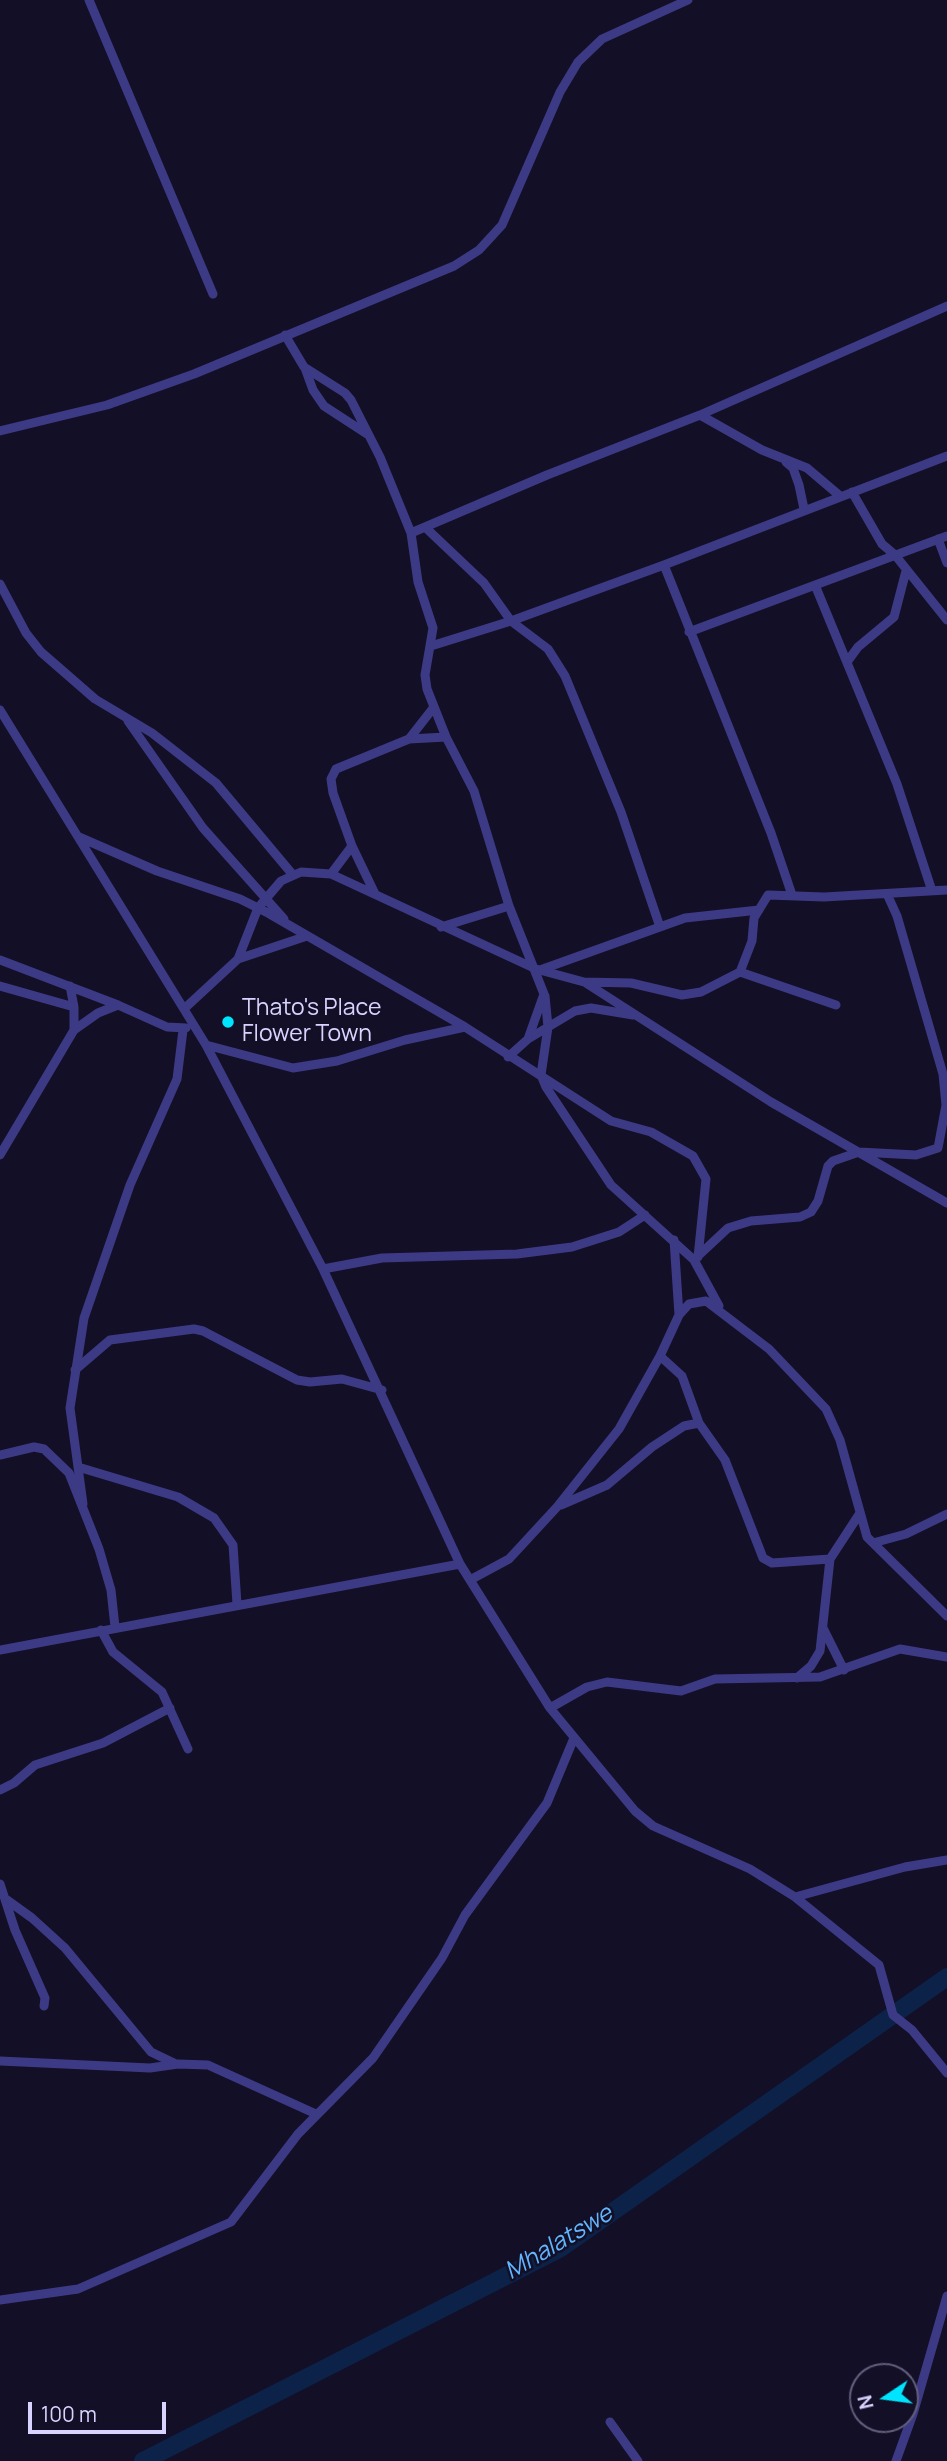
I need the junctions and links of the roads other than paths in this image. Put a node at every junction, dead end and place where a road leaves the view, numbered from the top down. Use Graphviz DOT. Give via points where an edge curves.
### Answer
graph roads {
  1 [pos="89,0"];
  2 [pos="688,0"];
  3 [pos="213,294"];
  4 [pos="947,306"];
  5 [pos="285,335"];
  6 [pos="304,367"];
  7 [pos="700,415"];
  8 [pos="0,431"];
  9 [pos="369,435"];
  10 [pos="947,456"];
  11 [pos="785,461"];
  12 [pos="852,492"];
  13 [pos="840,496"];
  14 [pos="804,509"];
  15 [pos="427,529"];
  16 [pos="411,533"];
  17 [pos="942,538"];
  18 [pos="895,555"];
  19 [pos="947,563"];
  20 [pos="664,565"];
  21 [pos="906,571"];
  22 [pos="0,584"];
  23 [pos="815,585"];
  24 [pos="947,620"];
  25 [pos="511,621"];
  26 [pos="689,632"];
  27 [pos="430,646"];
  28 [pos="847,662"];
  29 [pos="434,707"];
  30 [pos="0,710"];
  31 [pos="127,720"];
  32 [pos="446,737"];
  33 [pos="409,739"];
  34 [pos="79,837"];
  35 [pos="352,846"];
  36 [pos="331,874"];
  37 [pos="293,876"];
  38 [pos="947,890"];
  39 [pos="932,891"];
  40 [pos="887,894"];
  41 [pos="375,895"];
  42 [pos="792,895"];
  43 [pos="267,897"];
  44 [pos="509,906"];
  45 [pos="258,908"];
  46 [pos="759,910"];
  47 [pos="289,925"];
  48 [pos="441,927"];
  49 [pos="660,927"];
  50 [pos="307,936"];
  51 [pos="239,959"];
  52 [pos="0,960"];
  53 [pos="537,970"];
  54 [pos="740,972"];
  55 [pos="584,982"];
  56 [pos="0,986"];
  57 [pos="70,986"];
  58 [pos="544,994"];
  59 [pos="836,1004"];
  60 [pos="118,1005"];
  61 [pos="74,1007"];
  62 [pos="186,1008"];
  63 [pos="640,1017"];
  64 [pos="193,1023"];
  65 [pos="466,1027"];
  66 [pos="548,1027"];
  67 [pos="74,1030"];
  68 [pos="183,1030"];
  69 [pos="528,1039"];
  70 [pos="206,1045"];
  71 [pos="508,1057"];
  72 [pos="541,1075"];
  73 [pos="944,1140"];
  74 [pos="859,1152"];
  75 [pos="0,1155"];
  76 [pos="944,1201"];
  77 [pos="947,1214"];
  78 [pos="645,1215"];
  79 [pos="674,1240"];
  80 [pos="696,1258"];
  81 [pos="323,1269"];
  82 [pos="721,1310"];
  83 [pos="679,1315"];
  84 [pos="660,1356"];
  85 [pos="75,1370"];
  86 [pos="382,1390"];
  87 [pos="699,1423"];
  88 [pos="0,1455"];
  89 [pos="78,1467"];
  90 [pos="83,1504"];
  91 [pos="557,1507"];
  92 [pos="860,1513"];
  93 [pos="947,1514"];
  94 [pos="873,1543"];
  95 [pos="830,1559"];
  96 [pos="460,1564"];
  97 [pos="470,1580"];
  98 [pos="928,1597"];
  99 [pos="237,1604"];
  100 [pos="947,1605"];
  101 [pos="947,1616"];
  102 [pos="822,1626"];
  103 [pos="115,1627"];
  104 [pos="101,1630"];
  105 [pos="0,1650"];
  106 [pos="947,1657"];
  107 [pos="844,1670"];
  108 [pos="793,1679"];
  109 [pos="551,1707"];
  110 [pos="170,1708"];
  111 [pos="574,1738"];
  112 [pos="188,1749"];
  113 [pos="0,1790"];
  114 [pos="947,1860"];
  115 [pos="0,1884"];
  116 [pos="795,1897"];
  117 [pos="7,1900"];
  118 [pos="44,2006"];
  119 [pos="0,2061"];
  120 [pos="178,2064"];
  121 [pos="947,2073"];
  122 [pos="316,2114"];
  123 [pos="947,2296"];
  124 [pos="0,2300"];
  125 [pos="610,2423"];
  126 [pos="638,2461"];
  127 [pos="896,2461"];
  1 -- 3 [label="street"];
  2 -- 5 [label="street" via="602,39 579,62 560,92 502,225 479,250 454,266"];
  4 -- 7 [label="street"];
  5 -- 6 [label="street"];
  5 -- 8 [label="street" via="107,405"];
  6 -- 9 [label="street" via="345,393"];
  6 -- 9 [label="street" via="324,406"];
  7 -- 11 [label="street"];
  7 -- 15 [label="street" via="547,475"];
  9 -- 16 [label="street"];
  10 -- 12 [label="street"];
  11 -- 13 [label="street" via="807,468"];
  11 -- 14 [label="street" via="793,468"];
  12 -- 13 [label="street"];
  12 -- 18 [label="street" via="882,544"];
  13 -- 14 [label="street"];
  14 -- 20 [label="street"];
  15 -- 16 [label="street"];
  15 -- 25 [label="street" via="484,583"];
  16 -- 27 [label="street" via="418,582 433,628"];
  17 -- 18 [label="street"];
  17 -- 19 [label="street"];
  18 -- 21 [label="street"];
  18 -- 23 [label="street"];
  20 -- 25 [label="street"];
  20 -- 26 [label="street"];
  21 -- 24 [label="street"];
  21 -- 28 [label="street" via="894,617"];
  22 -- 31 [label="street" via="41,652 66,677"];
  23 -- 26 [label="street"];
  23 -- 28 [label="street"];
  25 -- 27 [label="street"];
  25 -- 49 [label="street" via="543,644 565,676 621,812"];
  26 -- 42 [label="street"];
  27 -- 29 [label="street" via="425,675"];
  28 -- 39 [label="street" via="897,784"];
  29 -- 32 [label="street"];
  29 -- 33 [label="street"];
  30 -- 34 [label="street"];
  31 -- 37 [label="street" via="152,733 216,782"];
  31 -- 43 [label="street" via="203,828"];
  32 -- 33 [label="street"];
  32 -- 44 [label="street" via="474,791"];
  33 -- 35 [label="street" via="336,769 331,779 333,793"];
  34 -- 45 [label="street"];
  34 -- 62 [label="street"];
  35 -- 36 [label="street"];
  35 -- 41 [label="street"];
  36 -- 37 [label="street" via="316,870"];
  36 -- 41 [label="street"];
  37 -- 43 [label="street" via="281,881"];
  38 -- 39 [label="street"];
  39 -- 40 [label="street"];
  40 -- 42 [label="street"];
  40 -- 73 [label="street" via="943,1074"];
  41 -- 48 [label="street"];
  42 -- 46 [label="street" via="768,895"];
  43 -- 45 [label="street"];
  43 -- 47 [label="street"];
  44 -- 48 [label="street"];
  44 -- 53 [label="street"];
  45 -- 47 [label="street"];
  45 -- 51 [label="street"];
  46 -- 49 [label="street" via="713,913"];
  46 -- 54 [label="street"];
  47 -- 50 [label="street"];
  48 -- 53 [label="street"];
  49 -- 53 [label="street"];
  50 -- 51 [label="street"];
  50 -- 65 [label="street"];
  51 -- 62 [label="street"];
  52 -- 57 [label="street"];
  53 -- 55 [label="street"];
  53 -- 58 [label="street"];
  54 -- 55 [label="street" via="701,992 682,995 631,983"];
  54 -- 59 [label="street"];
  55 -- 63 [label="street"];
  56 -- 61 [label="street"];
  57 -- 60 [label="street"];
  57 -- 61 [label="street"];
  58 -- 66 [label="street"];
  58 -- 69 [label="street"];
  60 -- 67 [label="street"];
  60 -- 68 [label="street"];
  61 -- 67 [label="street"];
  62 -- 64 [label="street"];
  63 -- 66 [label="street" via="591,1008"];
  63 -- 74 [label="street" via="771,1102"];
  64 -- 68 [label="street"];
  64 -- 70 [label="street"];
  65 -- 70 [label="street" via="293,1068"];
  65 -- 71 [label="street"];
  66 -- 69 [label="street"];
  66 -- 72 [label="street"];
  67 -- 75 [label="street"];
  68 -- 85 [label="street" via="177,1079 130,1185 85,1318"];
  69 -- 71 [label="street"];
  70 -- 81 [label="street"];
  71 -- 72 [label="street"];
  72 -- 78 [label="street" via="611,1185"];
  72 -- 80 [label="street" via="611,1121 650,1132 693,1157 706,1179"];
  73 -- 74 [label="street" via="931,1153"];
  74 -- 76 [label="street"];
  74 -- 80 [label="street" via="828,1166 811,1212 727,1228"];
  76 -- 77 [label="street"];
  78 -- 79 [label="street"];
  78 -- 81 [label="street" via="619,1232 572,1247 517,1254 382,1258"];
  79 -- 80 [label="street"];
  79 -- 83 [label="street"];
  80 -- 82 [label="street"];
  81 -- 86 [label="street"];
  82 -- 83 [label="street" via="706,1301 695,1302"];
  82 -- 92 [label="street" via="769,1349 826,1409 840,1440"];
  83 -- 84 [label="street"];
  84 -- 87 [label="street" via="681,1376"];
  84 -- 91 [label="street" via="619,1429"];
  85 -- 86 [label="street" via="110,1340 194,1329 298,1380 342,1379"];
  85 -- 89 [label="street" via="70,1408"];
  86 -- 96 [label="street"];
  87 -- 91 [label="street" via="684,1426 652,1447 607,1485"];
  87 -- 95 [label="street" via="725,1460 763,1558 772,1563"];
  88 -- 90 [label="street" via="26,1447 44,1449 69,1473"];
  89 -- 90 [label="street"];
  89 -- 99 [label="street" via="178,1497 214,1518 233,1545"];
  90 -- 103 [label="street" via="111,1590"];
  91 -- 97 [label="street" via="509,1559"];
  92 -- 94 [label="street" via="863,1530"];
  92 -- 95 [label="street"];
  93 -- 94 [label="street" via="919,1529"];
  94 -- 98 [label="street"];
  95 -- 102 [label="street"];
  96 -- 97 [label="street"];
  96 -- 99 [label="street"];
  97 -- 109 [label="street"];
  98 -- 100 [label="street"];
  98 -- 101 [label="street"];
  99 -- 103 [label="street"];
  102 -- 107 [label="street"];
  102 -- 108 [label="street" via="820,1651 811,1666"];
  103 -- 104 [label="street"];
  104 -- 105 [label="street"];
  104 -- 110 [label="street" via="114,1652 162,1692"];
  106 -- 107 [label="street" via="900,1649"];
  107 -- 108 [label="street"];
  108 -- 109 [label="street" via="715,1679 681,1691 607,1682 587,1687"];
  109 -- 111 [label="street"];
  110 -- 112 [label="street"];
  110 -- 113 [label="street" via="103,1743 35,1765"];
  111 -- 116 [label="street" via="653,1826 750,1869"];
  111 -- 122 [label="street" via="547,1803 465,1915 442,1958 373,2058"];
  114 -- 116 [label="street"];
  115 -- 117 [label="street"];
  116 -- 121 [label="street" via="879,1965 893,2015 912,2030"];
  117 -- 118 [label="street" via="12,1923 45,1998"];
  117 -- 120 [label="street" via="65,1948 151,2052"];
  119 -- 120 [label="street" via="150,2068"];
  120 -- 122 [label="street" via="217,2068"];
  122 -- 124 [label="street" via="240,2213 223,2228 78,2289"];
  123 -- 127 [label="street"];
  125 -- 126 [label="street"];
}
